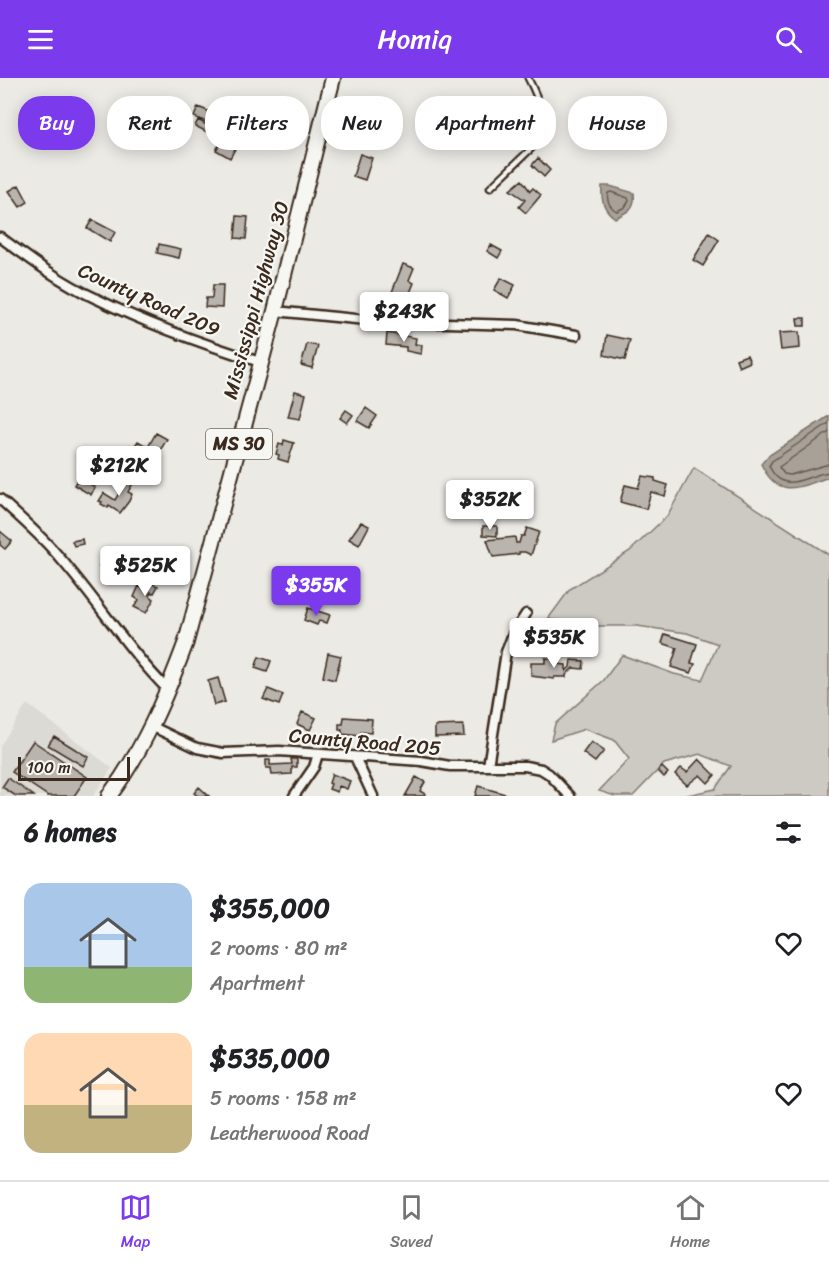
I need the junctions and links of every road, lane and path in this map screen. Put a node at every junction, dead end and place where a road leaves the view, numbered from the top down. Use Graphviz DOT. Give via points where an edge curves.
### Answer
graph roads {
  1 [pos="333,78"];
  2 [pos="528,78"];
  3 [pos="490,189"];
  4 [pos="0,237"];
  5 [pos="275,311"];
  6 [pos="576,335"];
  7 [pos="260,363"];
  8 [pos="0,499"];
  9 [pos="526,614"];
  10 [pos="168,690"];
  11 [pos="152,726"];
  12 [pos="318,754"];
  13 [pos="355,757"];
  14 [pos="488,766"];
  15 [pos="109,796"];
  16 [pos="294,796"];
  17 [pos="373,796"];
  18 [pos="570,796"];
  1 -- 5 [label="main road, Mississippi Highway 30 / MS 30"];
  2 -- 3 [label="lane" via="540,104 541,133 537,143"];
  4 -- 7 [label="street, County Road 209" via="97,299"];
  5 -- 6 [label="street" via="376,321 517,326"];
  5 -- 7 [label="main road, Mississippi Highway 30 / MS 30"];
  7 -- 10 [label="main road, Mississippi Highway 30 / MS 30" via="186,642"];
  8 -- 10 [label="street" via="54,551"];
  9 -- 14 [label="street" via="506,652"];
  10 -- 11 [label="main road, Mississippi Highway 30 / MS 30"];
  11 -- 12 [label="street, County Road 205" via="208,751"];
  11 -- 15 [label="main road, Mississippi Highway 30 / MS 30"];
  12 -- 13 [label="street, County Road 205"];
  12 -- 16 [label="street"];
  13 -- 14 [label="street, County Road 205"];
  13 -- 17 [label="street"];
  14 -- 18 [label="street, County Road 205" via="542,769"];
}
